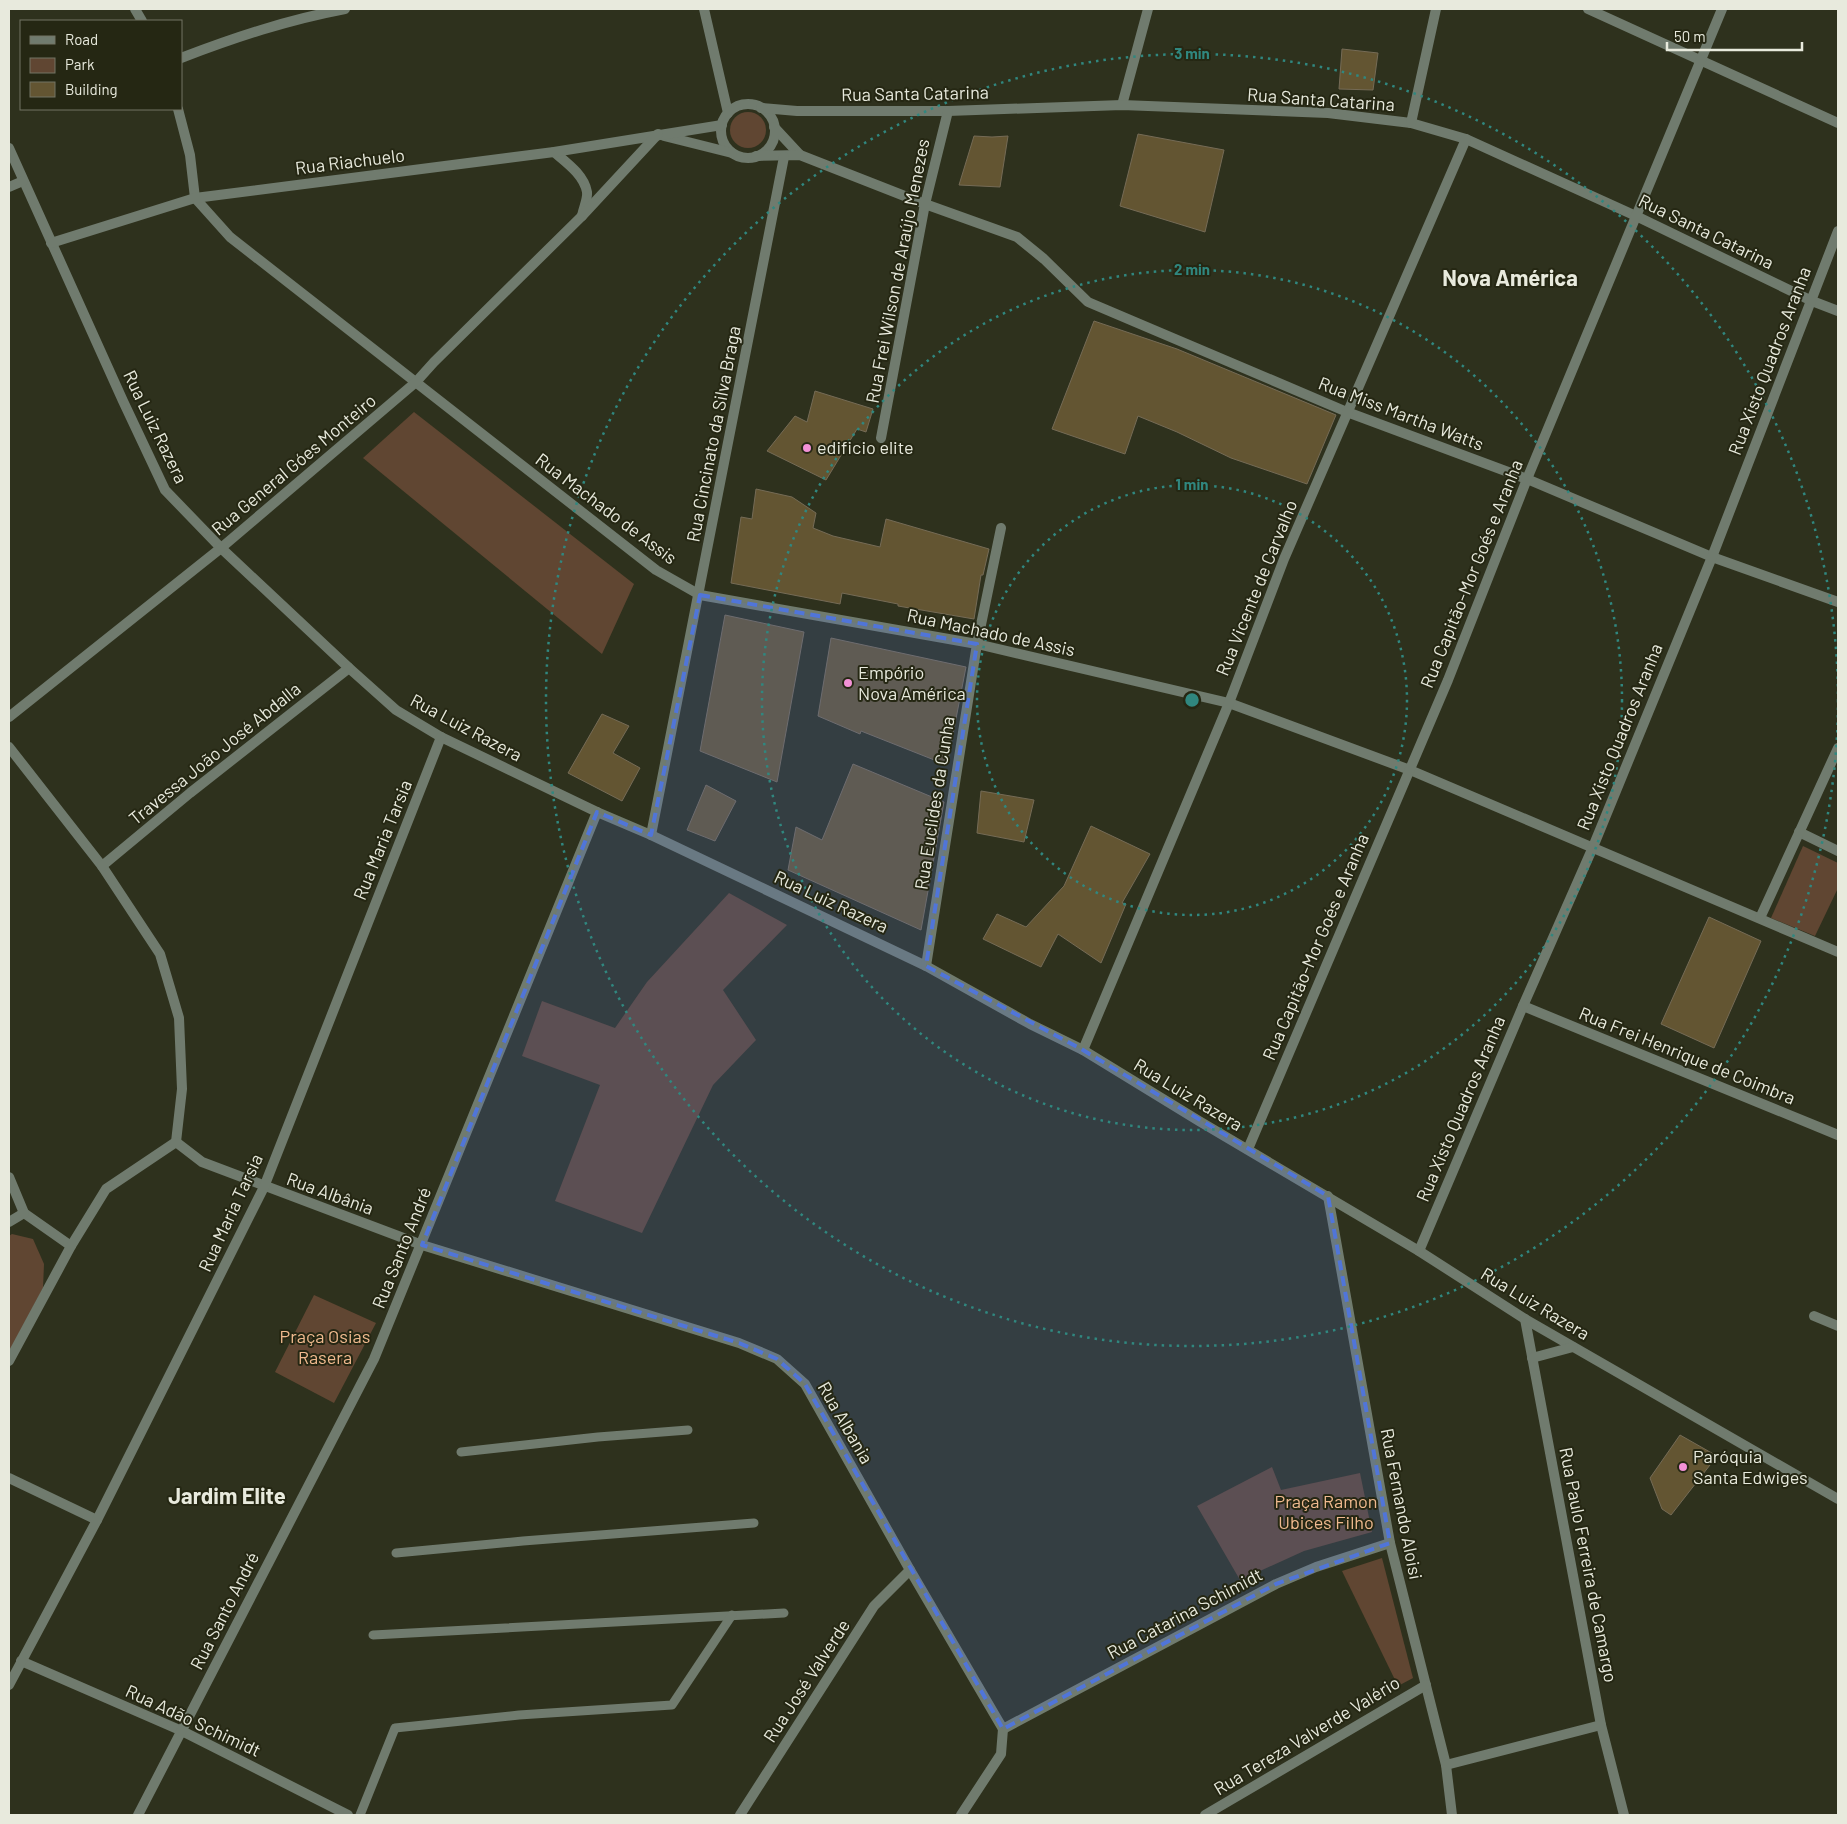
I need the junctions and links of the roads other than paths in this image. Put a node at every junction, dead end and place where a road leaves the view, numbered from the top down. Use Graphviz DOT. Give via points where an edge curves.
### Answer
graph roads {
  1 [pos="135,9"];
  2 [pos="345,9"];
  3 [pos="704,9"];
  4 [pos="1148,9"];
  5 [pos="1436,9"];
  6 [pos="1588,9"];
  7 [pos="1722,9"];
  8 [pos="141,20"];
  9 [pos="182,58"];
  10 [pos="1701,59"];
  11 [pos="1122,106"];
  12 [pos="762,108"];
  13 [pos="178,110"];
  14 [pos="948,111"];
  15 [pos="728,113"];
  16 [pos="1411,123"];
  17 [pos="1838,123"];
  18 [pos="722,125"];
  19 [pos="774,127"];
  20 [pos="658,134"];
  21 [pos="1466,139"];
  22 [pos="9,148"];
  23 [pos="554,152"];
  24 [pos="734,154"];
  25 [pos="756,156"];
  26 [pos="800,156"];
  27 [pos="784,157"];
  28 [pos="23,180"];
  29 [pos="9,187"];
  30 [pos="195,198"];
  31 [pos="925,204"];
  32 [pos="1636,216"];
  33 [pos="581,217"];
  34 [pos="1838,231"];
  35 [pos="51,243"];
  36 [pos="1812,301"];
  37 [pos="1838,312"];
  38 [pos="416,382"];
  39 [pos="1347,412"];
  40 [pos="881,438"];
  41 [pos="1527,479"];
  42 [pos="1001,528"];
  43 [pos="221,548"];
  44 [pos="1712,557"];
  45 [pos="700,595"];
  46 [pos="1838,602"];
  47 [pos="977,644"];
  48 [pos="349,668"];
  49 [pos="1229,703"];
  50 [pos="9,718"];
  51 [pos="441,737"];
  52 [pos="9,747"];
  53 [pos="1838,748"];
  54 [pos="1410,770"];
  55 [pos="597,812"];
  56 [pos="1799,832"];
  57 [pos="651,835"];
  58 [pos="1593,847"];
  59 [pos="1838,851"];
  60 [pos="102,866"];
  61 [pos="1760,918"];
  62 [pos="1838,952"];
  63 [pos="926,966"];
  64 [pos="1523,1006"];
  65 [pos="1083,1050"];
  66 [pos="1838,1136"];
  67 [pos="176,1142"];
  68 [pos="1248,1149"];
  69 [pos="9,1177"];
  70 [pos="264,1187"];
  71 [pos="1328,1196"];
  72 [pos="24,1213"];
  73 [pos="9,1222"];
  74 [pos="422,1245"];
  75 [pos="71,1246"];
  76 [pos="1419,1250"];
  77 [pos="1814,1316"];
  78 [pos="1525,1319"];
  79 [pos="1838,1326"];
  80 [pos="1573,1347"];
  81 [pos="1532,1358"];
  82 [pos="9,1361"];
  83 [pos="688,1430"];
  84 [pos="461,1452"];
  85 [pos="9,1478"];
  86 [pos="1836,1497"];
  87 [pos="97,1520"];
  88 [pos="754,1524"];
  89 [pos="1390,1543"];
  90 [pos="396,1553"];
  91 [pos="910,1570"];
  92 [pos="784,1613"];
  93 [pos="732,1616"];
  94 [pos="373,1635"];
  95 [pos="21,1661"];
  96 [pos="9,1685"];
  97 [pos="1426,1685"];
  98 [pos="1602,1726"];
  99 [pos="1003,1730"];
  100 [pos="182,1731"];
  101 [pos="1446,1765"];
  102 [pos="138,1815"];
  103 [pos="348,1815"];
  104 [pos="360,1815"];
  105 [pos="740,1815"];
  106 [pos="961,1815"];
  107 [pos="1205,1815"];
  108 [pos="1452,1815"];
  109 [pos="1624,1815"];
  1 -- 8 [label="street"];
  2 -- 9 [label="street" via="242,35"];
  3 -- 15 [label="street"];
  4 -- 11 [label="street"];
  5 -- 16 [label="street"];
  6 -- 10 [label="street"];
  7 -- 10 [label="street, Rua Capitão-Mor Goés e Aranha"];
  10 -- 17 [label="street"];
  10 -- 32 [label="street, Rua Capitão-Mor Goés e Aranha"];
  11 -- 14 [label="street, Rua Santa Catarina"];
  11 -- 16 [label="street, Rua Santa Catarina" via="1328,113"];
  12 -- 14 [label="street, Rua Santa Catarina"];
  12 -- 15 [label="street" via="744,104"];
  12 -- 19 [label="street" via="772,119"];
  13 -- 30 [label="street" via="190,155"];
  14 -- 31 [label="street, Rua Frei Wilson de Araújo Menezes"];
  15 -- 18 [label="street"];
  16 -- 21 [label="street, Rua Santa Catarina"];
  18 -- 20 [label="street, Rua Riachuelo"];
  18 -- 24 [label="street" via="723,142"];
  19 -- 25 [label="street" via="772,142"];
  19 -- 26 [label="street"];
  20 -- 23 [label="street, Rua Riachuelo"];
  20 -- 24 [label="street, Rua Riachuelo"];
  20 -- 33 [label="street, Rua General Góes Monteiro"];
  21 -- 32 [label="street, Rua Santa Catarina"];
  21 -- 39 [label="street, Rua Vicente de Carvalho"];
  22 -- 28 [label="street, Rua Luiz Razera"];
  23 -- 30 [label="street, Rua Riachuelo"];
  23 -- 33 [label="street" via="572,166 587,193"];
  24 -- 25 [label="street" via="748,158"];
  25 -- 27 [label="street"];
  26 -- 27 [label="street"];
  26 -- 31 [label="street, Rua Miss Martha Watts"];
  27 -- 45 [label="street, Rua Cincinato da Silva Braga"];
  28 -- 29 [label="street"];
  28 -- 35 [label="street, Rua Luiz Razera"];
  30 -- 35 [label="street, Rua Riachuelo"];
  30 -- 38 [label="street, Rua Machado de Assis" via="230,238"];
  31 -- 39 [label="street, Rua Miss Martha Watts" via="1017,236 1088,302"];
  31 -- 40 [label="street, Rua Frei Wilson de Araújo Menezes"];
  32 -- 36 [label="street, Rua Santa Catarina"];
  32 -- 41 [label="street, Rua Capitão-Mor Goés e Aranha"];
  33 -- 38 [label="street, Rua General Góes Monteiro"];
  34 -- 36 [label="street, Rua Xisto Quadros Aranha"];
  35 -- 43 [label="street, Rua Luiz Razera" via="165,490"];
  36 -- 37 [label="street, Rua Santa Catarina"];
  36 -- 44 [label="street, Rua Xisto Quadros Aranha"];
  38 -- 43 [label="street, Rua General Góes Monteiro"];
  38 -- 45 [label="street, Rua Machado de Assis" via="656,570"];
  39 -- 41 [label="street, Rua Miss Martha Watts"];
  39 -- 49 [label="street, Rua Vicente de Carvalho" via="1284,559"];
  41 -- 44 [label="street, Rua Miss Martha Watts"];
  41 -- 54 [label="street, Rua Capitão-Mor Goés e Aranha"];
  42 -- 47 [label="street, Rua Euclides da Cunha"];
  43 -- 48 [label="street, Rua Luiz Razera"];
  43 -- 50 [label="street, Rua General Góes Monteiro"];
  44 -- 46 [label="street, Rua Miss Martha Watts"];
  44 -- 58 [label="street, Rua Xisto Quadros Aranha"];
  45 -- 47 [label="street, Rua Machado de Assis"];
  45 -- 57 [label="street, Rua Cincinato da Silva Braga"];
  47 -- 49 [label="street, Rua Machado de Assis"];
  47 -- 63 [label="street, Rua Euclides da Cunha"];
  48 -- 51 [label="street, Rua Luiz Razera" via="396,710"];
  48 -- 60 [label="street, Travessa João José Abdalla"];
  49 -- 54 [label="street, Rua Machado de Assis"];
  49 -- 65 [label="street, Rua Vicente de Carvalho"];
  51 -- 55 [label="street, Rua Luiz Razera"];
  51 -- 70 [label="street, Rua Maria Tarsia"];
  52 -- 60 [label="street"];
  53 -- 56 [label="street"];
  54 -- 58 [label="street, Rua Machado de Assis"];
  54 -- 68 [label="street, Rua Capitão-Mor Goés e Aranha"];
  55 -- 57 [label="street, Rua Luiz Razera"];
  55 -- 74 [label="street, Rua Santo André"];
  56 -- 59 [label="street"];
  56 -- 61 [label="street"];
  57 -- 63 [label="street, Rua Luiz Razera"];
  58 -- 61 [label="street, Rua Machado de Assis"];
  58 -- 64 [label="street, Rua Xisto Quadros Aranha"];
  60 -- 67 [label="street" via="160,954 179,1018 182,1089"];
  61 -- 62 [label="street, Rua Machado de Assis"];
  63 -- 65 [label="street, Rua Luiz Razera"];
  64 -- 66 [label="street, Rua Frei Henrique de Coimbra"];
  64 -- 76 [label="street, Rua Xisto Quadros Aranha"];
  65 -- 68 [label="street, Rua Luiz Razera"];
  67 -- 70 [label="street, Rua Albânia" via="202,1162"];
  67 -- 75 [label="street" via="106,1189"];
  68 -- 71 [label="street, Rua Luiz Razera"];
  69 -- 72 [label="street"];
  70 -- 74 [label="street, Rua Albânia"];
  70 -- 87 [label="street, Rua Maria Tarsia"];
  71 -- 76 [label="street, Rua Luiz Razera"];
  71 -- 89 [label="street, Rua Fernando Aloisi"];
  72 -- 73 [label="street"];
  72 -- 75 [label="street"];
  74 -- 91 [label="street, Rua Albania" via="740,1343 777,1359 806,1384"];
  74 -- 100 [label="street, Rua Santo André" via="374,1359"];
  75 -- 82 [label="street"];
  76 -- 78 [label="street, Rua Luiz Razera"];
  77 -- 79 [label="street"];
  78 -- 80 [label="street, Rua Luiz Razera"];
  78 -- 81 [label="street, Rua Paulo Ferreira de Camargo"];
  80 -- 81 [label="street"];
  80 -- 86 [label="street, Rua Luiz Razera"];
  81 -- 98 [label="street, Rua Paulo Ferreira de Camargo"];
  83 -- 84 [label="lane"];
  85 -- 87 [label="street"];
  87 -- 95 [label="street, Rua Maria Tarsia"];
  88 -- 90 [label="lane"];
  89 -- 97 [label="street, Rua Fernando Aloisi"];
  89 -- 99 [label="street, Rua Catarina Schimidt" via="1276,1584"];
  91 -- 99 [label="street, Rua Albania"];
  91 -- 105 [label="street, Rua José Valverde" via="874,1606"];
  92 -- 93 [label="lane"];
  93 -- 94 [label="lane"];
  93 -- 104 [label="lane" via="672,1705 397,1727 393,1730"];
  95 -- 96 [label="street, Rua Maria Tarsia"];
  95 -- 100 [label="street, Rua Adão Schimidt"];
  97 -- 101 [label="street, Rua Fernando Aloisi"];
  97 -- 107 [label="street, Rua Tereza Valverde Valério"];
  98 -- 101 [label="street"];
  98 -- 109 [label="street, Rua Paulo Ferreira de Camargo"];
  99 -- 106 [label="street" via="1001,1754"];
  100 -- 102 [label="street, Rua Santo André"];
  100 -- 103 [label="street, Rua Adão Schimidt"];
  101 -- 108 [label="street, Rua Fernando Aloisi"];
}
